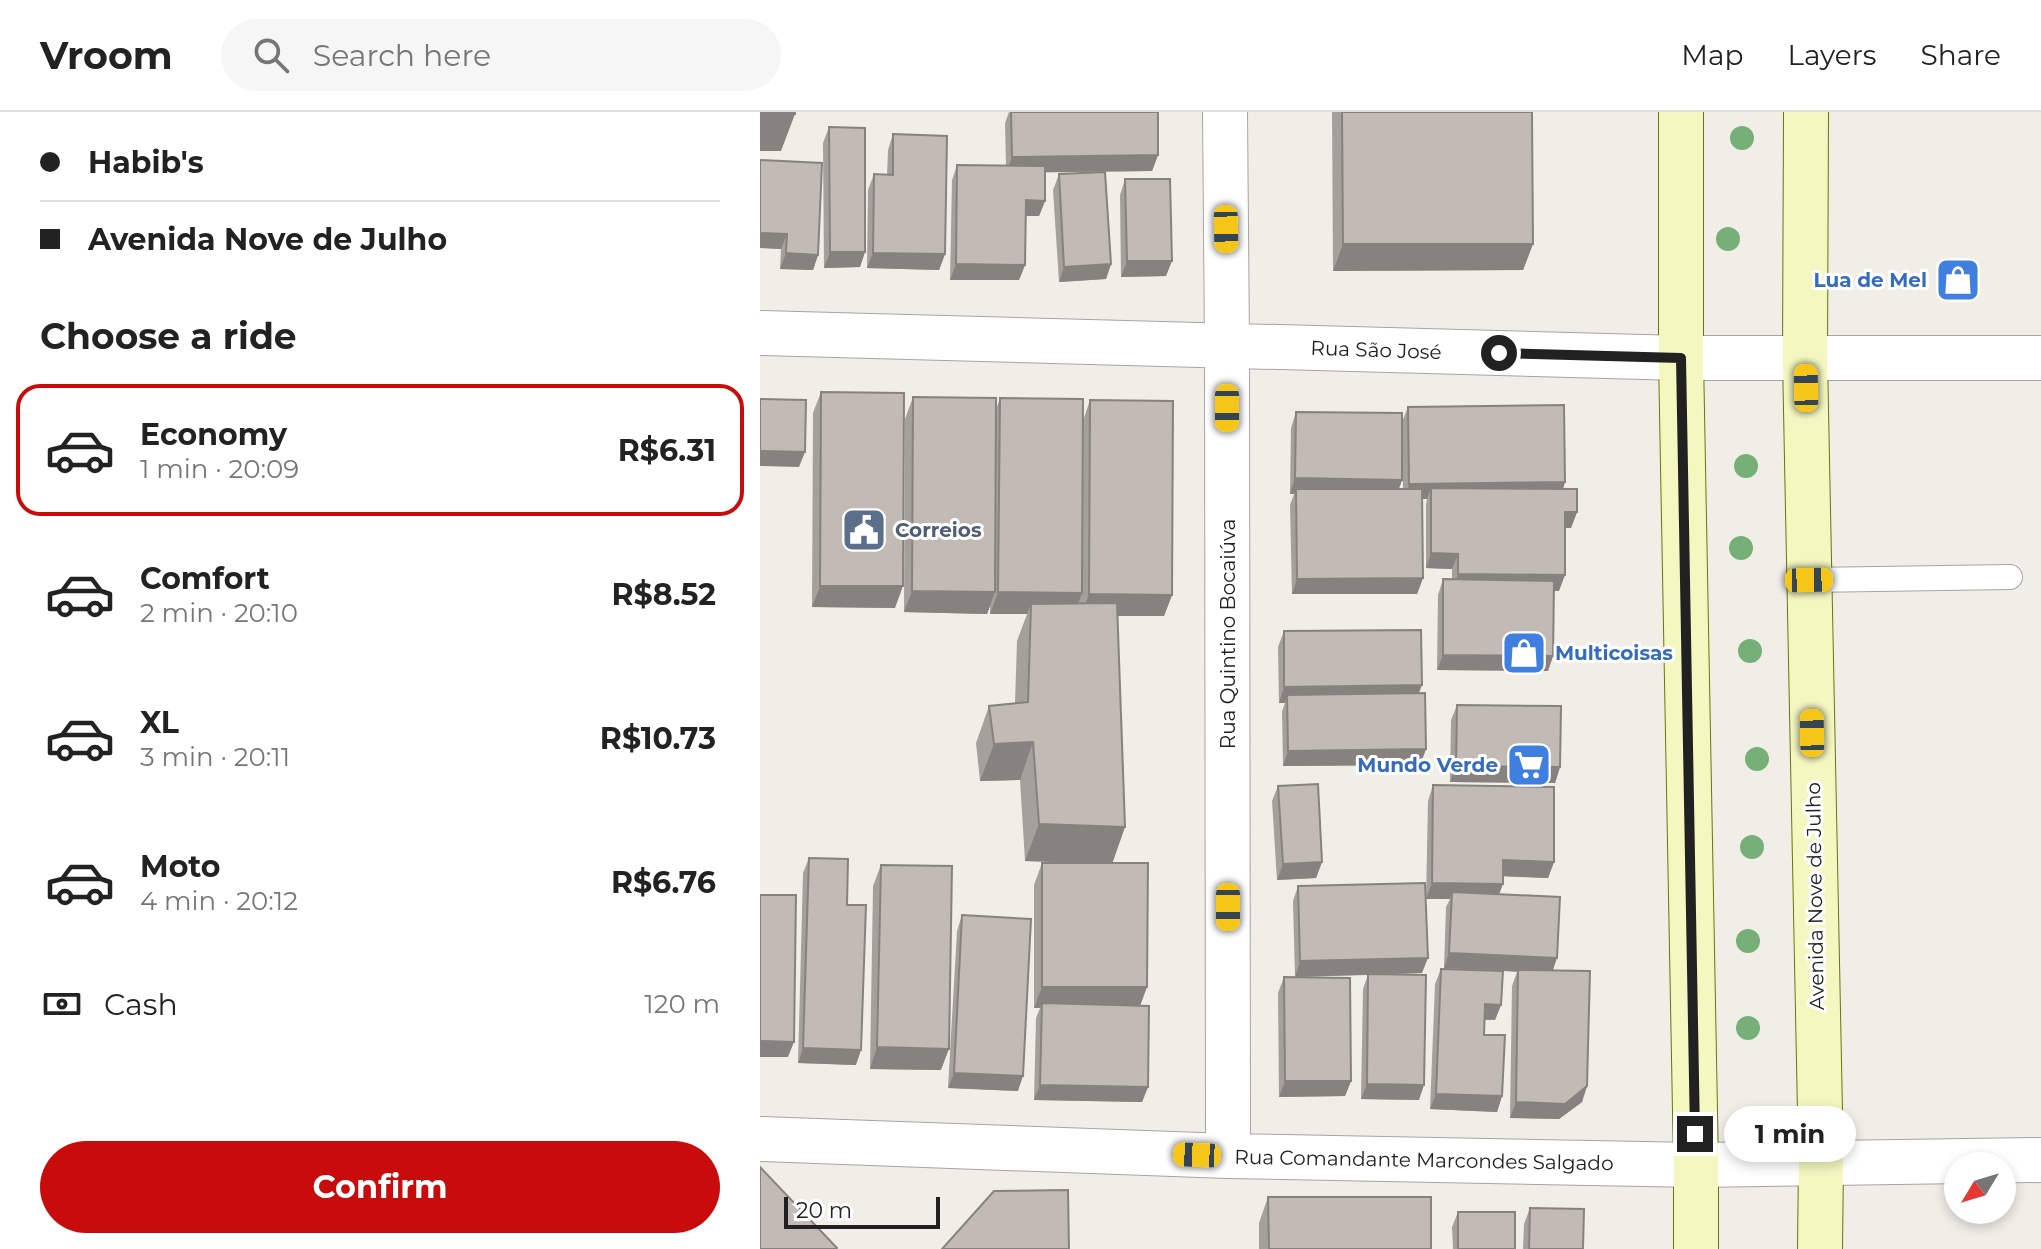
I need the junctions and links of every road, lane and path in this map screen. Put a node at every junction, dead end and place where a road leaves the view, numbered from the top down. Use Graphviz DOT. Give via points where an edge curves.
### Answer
graph roads {
  1 [pos="1225,112"];
  2 [pos="1681,112"];
  3 [pos="1806,112"];
  4 [pos="760,333"];
  5 [pos="1227,345"];
  6 [pos="1681,358"];
  7 [pos="2041,358"];
  8 [pos="1805,359"];
  9 [pos="2010,577"];
  10 [pos="1809,580"];
  11 [pos="760,1139"];
  12 [pos="1228,1156"];
  13 [pos="2041,1160"];
  14 [pos="1821,1163"];
  15 [pos="1696,1165"];
  16 [pos="1696,1249"];
  17 [pos="1820,1249"];
  1 -- 5 [label="street, Rua Quintino Bocaiúva"];
  2 -- 6 [label="main road"];
  3 -- 8 [label="main road, Avenida Nove de Julho"];
  4 -- 5 [label="street, Rua São José"];
  5 -- 6 [label="street, Rua São José"];
  5 -- 12 [label="street, Rua Quintino Bocaiúva"];
  6 -- 8 [label="street, Rua São José"];
  6 -- 15 [label="main road"];
  7 -- 8 [label="street, Rua São José"];
  8 -- 10 [label="main road, Avenida Nove de Julho"];
  9 -- 10 [label="lane"];
  10 -- 14 [label="main road, Avenida Nove de Julho"];
  11 -- 12 [label="street, Rua Comandante Marcondes Salgado"];
  12 -- 15 [label="street, Rua Comandante Marcondes Salgado"];
  13 -- 14 [label="street, Rua Comandante Marcondes Salgado"];
  14 -- 15 [label="street, Rua Comandante Marcondes Salgado"];
  14 -- 17 [label="main road, Avenida Nove de Julho"];
  15 -- 16 [label="main road"];
}
